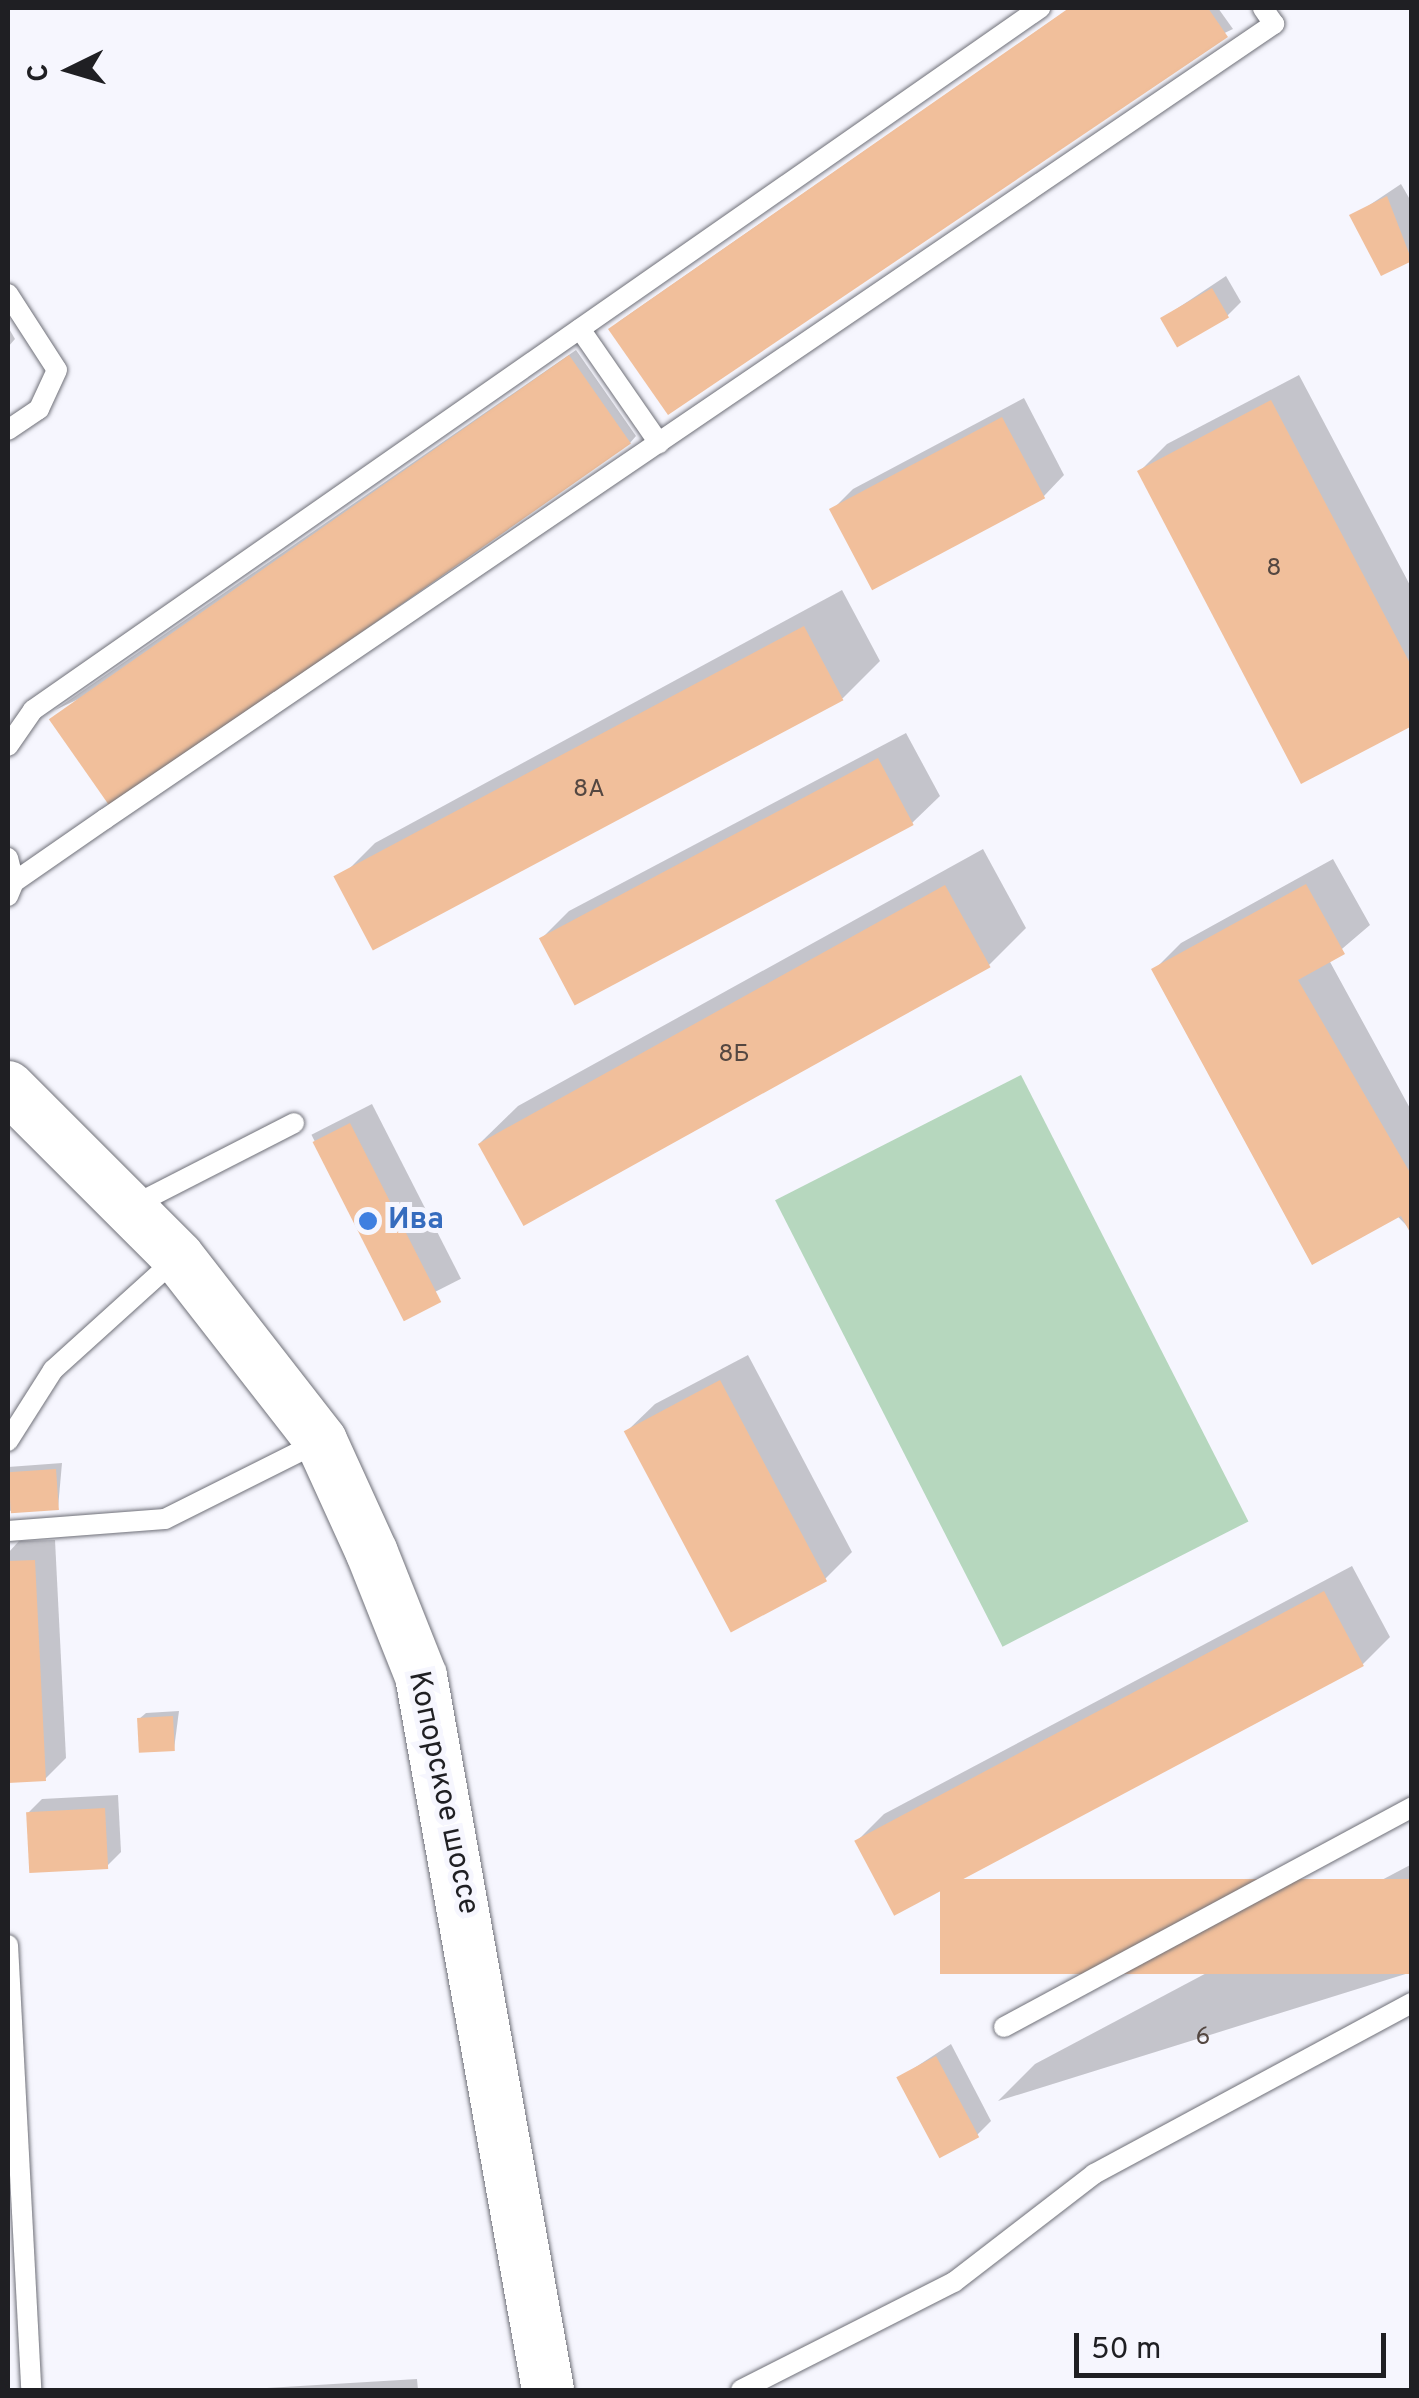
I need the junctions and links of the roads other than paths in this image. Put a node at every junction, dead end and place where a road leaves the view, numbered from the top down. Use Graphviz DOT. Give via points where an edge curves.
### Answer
graph roads {
  1 [pos="1040,8"];
  2 [pos="1263,8"];
  3 [pos="8,294"];
  4 [pos="580,328"];
  5 [pos="8,430"];
  6 [pos="659,444"];
  7 [pos="8,746"];
  8 [pos="8,858"];
  9 [pos="11,889"];
  10 [pos="8,1088"];
  11 [pos="294,1123"];
  12 [pos="130,1207"];
  13 [pos="178,1257"];
  14 [pos="8,1440"];
  15 [pos="320,1441"];
  16 [pos="8,1531"];
  17 [pos="1412,1807"];
  18 [pos="8,1944"];
  19 [pos="1412,2004"];
  20 [pos="1004,2027"];
  21 [pos="31,2390"];
  22 [pos="548,2390"];
  23 [pos="742,2390"];
  1 -- 4 [label="lane"];
  2 -- 6 [label="lane" via="1274,24"];
  3 -- 5 [label="lane" via="57,370 39,409"];
  4 -- 6 [label="lane"];
  4 -- 7 [label="lane" via="33,710"];
  6 -- 9 [label="lane"];
  8 -- 9 [label="lane"];
  10 -- 12 [label="main road, Копорское шоссе"];
  11 -- 12 [label="lane"];
  12 -- 13 [label="main road, Копорское шоссе"];
  13 -- 14 [label="lane" via="53,1370"];
  13 -- 15 [label="main road, Копорское шоссе"];
  15 -- 16 [label="lane" via="165,1519"];
  15 -- 22 [label="main road, Копорское шоссе" via="421,1676"];
  17 -- 20 [label="lane"];
  18 -- 21 [label="lane"];
  19 -- 23 [label="lane" via="1094,2174 954,2282"];
}
